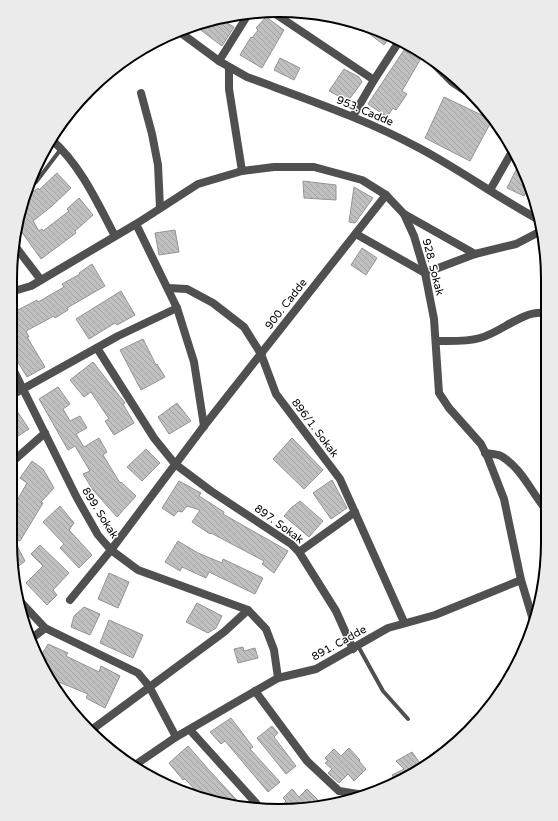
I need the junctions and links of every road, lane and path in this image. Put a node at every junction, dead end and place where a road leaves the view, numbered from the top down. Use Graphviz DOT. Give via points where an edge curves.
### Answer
graph roads {
  1 [pos="279,17"];
  2 [pos="245,19"];
  3 [pos="184,35"];
  4 [pos="397,45"];
  5 [pos="219,61"];
  6 [pos="229,68"];
  7 [pos="374,80"];
  8 [pos="141,93"];
  9 [pos="353,116"];
  10 [pos="55,143"];
  11 [pos="61,148"];
  12 [pos="510,155"];
  13 [pos="242,171"];
  14 [pos="36,182"];
  15 [pos="490,190"];
  16 [pos="386,195"];
  17 [pos="160,208"];
  18 [pos="404,214"];
  19 [pos="533,217"];
  20 [pos="136,224"];
  21 [pos="537,233"];
  22 [pos="356,234"];
  23 [pos="115,236"];
  24 [pos="19,251"];
  25 [pos="476,254"];
  26 [pos="424,273"];
  27 [pos="41,280"];
  28 [pos="168,288"];
  29 [pos="17,289"];
  30 [pos="176,308"];
  31 [pos="541,313"];
  32 [pos="436,341"];
  33 [pos="97,348"];
  34 [pos="261,354"];
  35 [pos="17,377"];
  36 [pos="23,390"];
  37 [pos="17,393"];
  38 [pos="204,426"];
  39 [pos="46,434"];
  40 [pos="485,453"];
  41 [pos="17,459"];
  42 [pos="175,464"];
  43 [pos="541,504"];
  44 [pos="355,512"];
  45 [pos="110,550"];
  46 [pos="299,552"];
  47 [pos="521,580"];
  48 [pos="70,600"];
  49 [pos="25,607"];
  50 [pos="248,610"];
  51 [pos="531,613"];
  52 [pos="404,622"];
  53 [pos="45,628"];
  54 [pos="35,636"];
  55 [pos="356,647"];
  56 [pos="278,678"];
  57 [pos="149,686"];
  58 [pos="255,691"];
  59 [pos="408,719"];
  60 [pos="95,728"];
  61 [pos="190,730"];
  62 [pos="176,738"];
  63 [pos="139,763"];
  64 [pos="353,793"];
  65 [pos="256,803"];
  1 -- 7 [label="street"];
  2 -- 5 [label="street"];
  3 -- 5 [label="street, 953. Cadde"];
  4 -- 7 [label="street"];
  5 -- 6 [label="street, 953. Cadde"];
  6 -- 9 [label="street, 953. Cadde"];
  6 -- 13 [label="street" via="229,89"];
  7 -- 9 [label="street"];
  8 -- 17 [label="street" via="158,165"];
  9 -- 15 [label="street, 953. Cadde" via="421,149"];
  10 -- 11 [label="street"];
  11 -- 14 [label="lane"];
  11 -- 23 [label="street" via="86,181"];
  12 -- 15 [label="street"];
  13 -- 16 [label="street, 928. Sokak" via="274,167 314,167 362,180"];
  13 -- 17 [label="street, 928. Sokak" via="198,184"];
  15 -- 19 [label="street, 953. Cadde"];
  16 -- 18 [label="street, 928. Sokak"];
  16 -- 22 [label="street, 900. Cadde"];
  17 -- 20 [label="street, 928. Sokak"];
  18 -- 25 [label="street"];
  18 -- 26 [label="street, 928. Sokak" via="414,236"];
  20 -- 23 [label="street, 928. Sokak"];
  20 -- 28 [label="street"];
  21 -- 25 [label="street" via="516,244"];
  22 -- 26 [label="street"];
  22 -- 34 [label="street, 900. Cadde"];
  23 -- 27 [label="street, 928. Sokak"];
  24 -- 27 [label="street"];
  25 -- 26 [label="street"];
  26 -- 32 [label="street, 928. Sokak"];
  27 -- 29 [label="street, 928. Sokak"];
  28 -- 30 [label="street"];
  28 -- 34 [label="street, 896/1. Sokak" via="188,289 213,303 244,327"];
  30 -- 33 [label="street"];
  30 -- 38 [label="street" via="194,362"];
  31 -- 32 [label="street" via="526,315 481,338"];
  32 -- 40 [label="street, 928. Sokak" via="439,393"];
  33 -- 36 [label="street"];
  33 -- 42 [label="street, 897. Sokak" via="154,438"];
  34 -- 38 [label="street, 900. Cadde"];
  34 -- 44 [label="street, 896/1. Sokak" via="276,394 340,479"];
  35 -- 36 [label="street, 899. Sokak"];
  36 -- 37 [label="street"];
  36 -- 39 [label="street, 899. Sokak"];
  38 -- 42 [label="street, 900. Cadde"];
  39 -- 41 [label="street"];
  39 -- 45 [label="street, 899. Sokak" via="77,498 98,535"];
  40 -- 43 [label="street" via="500,456 517,469"];
  40 -- 47 [label="street, 928. Sokak" via="504,499"];
  42 -- 45 [label="street, 900. Cadde"];
  42 -- 46 [label="street, 897. Sokak"];
  44 -- 46 [label="street"];
  44 -- 52 [label="street, 896/1. Sokak"];
  45 -- 48 [label="street, 900. Cadde"];
  45 -- 50 [label="street, 899. Sokak" via="138,570"];
  46 -- 55 [label="street, 897. Sokak"];
  47 -- 51 [label="street, 928. Sokak"];
  47 -- 52 [label="street, 891. Cadde" via="435,615"];
  49 -- 53 [label="street"];
  50 -- 56 [label="street, 899. Sokak" via="266,629 274,650"];
  50 -- 57 [label="street" via="229,628"];
  52 -- 55 [label="street, 891. Cadde" via="388,628"];
  53 -- 54 [label="street"];
  53 -- 57 [label="street" via="124,665 138,674"];
  55 -- 56 [label="street, 891. Cadde" via="316,669"];
  55 -- 59 [label="lane" via="383,691"];
  56 -- 58 [label="street, 891. Cadde"];
  57 -- 60 [label="street"];
  57 -- 62 [label="street"];
  58 -- 61 [label="street, 891. Cadde"];
  58 -- 64 [label="street" via="307,761 339,791"];
  61 -- 62 [label="street, 891. Cadde"];
  61 -- 65 [label="street"];
  62 -- 63 [label="street, 891. Cadde"];
}
